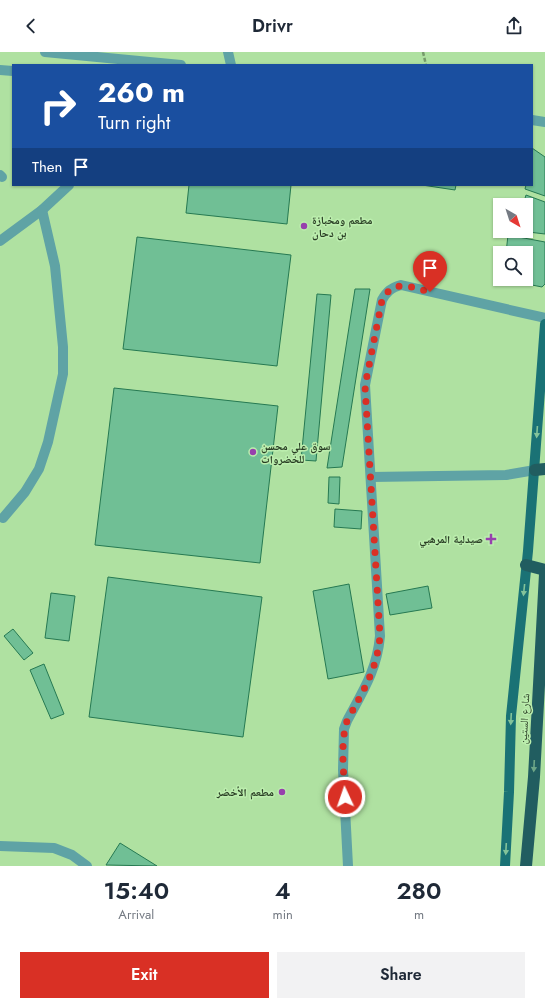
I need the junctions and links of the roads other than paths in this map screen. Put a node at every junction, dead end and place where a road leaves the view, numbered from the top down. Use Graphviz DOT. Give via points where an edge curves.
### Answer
graph roads {
  1 [pos="46,52"];
  2 [pos="228,52"];
  3 [pos="171,64"];
  4 [pos="231,64"];
  5 [pos="0,70"];
  6 [pos="12,71"];
  7 [pos="533,120"];
  8 [pos="545,122"];
  9 [pos="69,186"];
  10 [pos="42,210"];
  11 [pos="0,241"];
  12 [pos="545,318"];
  13 [pos="545,324"];
  14 [pos="540,469"];
  15 [pos="371,477"];
  16 [pos="3,518"];
  17 [pos="526,565"];
  18 [pos="545,570"];
  19 [pos="545,574"];
  20 [pos="0,846"];
  21 [pos="87,866"];
  22 [pos="348,866"];
  23 [pos="505,866"];
  24 [pos="526,866"];
  1 -- 3 [label="street"];
  2 -- 4 [label="street"];
  5 -- 6 [label="street"];
  7 -- 8 [label="street"];
  9 -- 10 [label="street"];
  10 -- 11 [label="street"];
  10 -- 16 [label="street" via="55,266 63,374 40,469"];
  12 -- 15 [label="street" via="401,285 386,293 382,300 365,386"];
  13 -- 14 [label="main road, one-way"];
  14 -- 15 [label="street" via="506,475"];
  14 -- 17 [label="main road"];
  15 -- 22 [label="street" via="379,653 372,674 344,729 343,770"];
  17 -- 18 [label="highway"];
  17 -- 23 [label="main road, one-way" via="511,716"];
  19 -- 24 [label="highway, شارع الستين, one-way" via="534,777"];
  20 -- 21 [label="street" via="54,848 72,855"];
}
